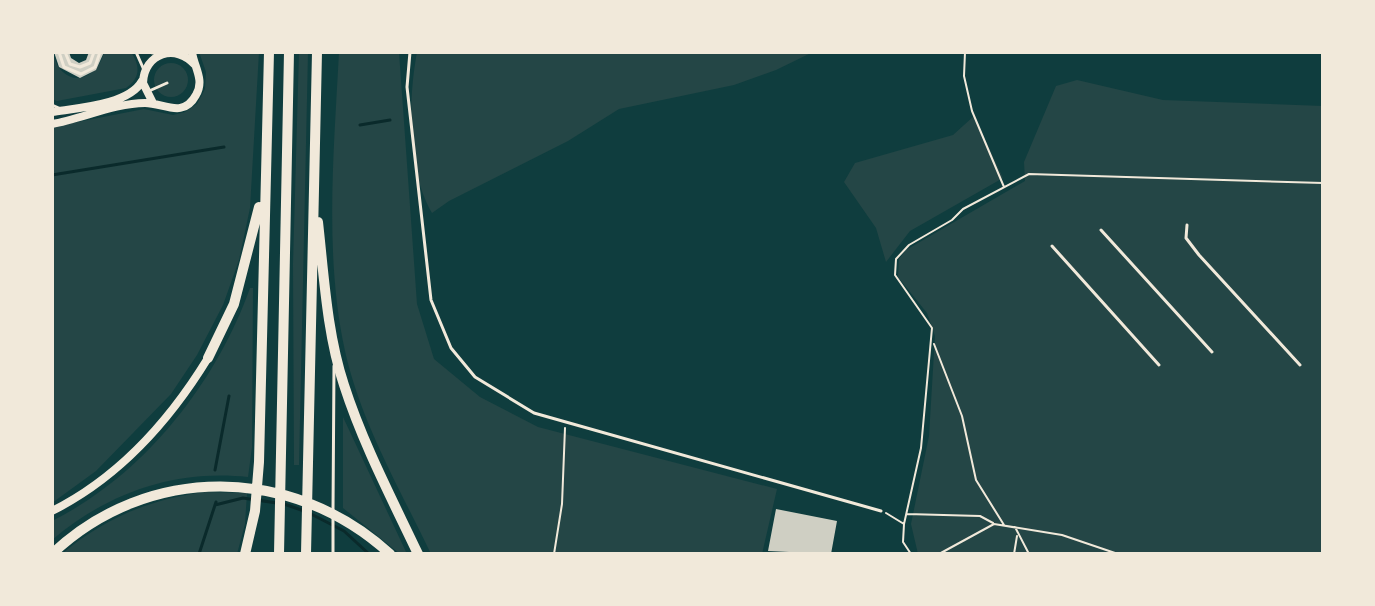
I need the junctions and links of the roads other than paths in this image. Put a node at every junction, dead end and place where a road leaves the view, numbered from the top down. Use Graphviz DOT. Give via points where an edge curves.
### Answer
graph roads {
  1 [pos="59,52"];
  2 [pos="65,52"];
  3 [pos="94,52"];
  4 [pos="100,52"];
  5 [pos="136,52"];
  6 [pos="148,52"];
  7 [pos="192,52"];
  8 [pos="269,52"];
  9 [pos="289,52"];
  10 [pos="317,52"];
  11 [pos="410,52"];
  12 [pos="166,53"];
  13 [pos="196,67"];
  14 [pos="143,78"];
  15 [pos="167,83"];
  16 [pos="146,93"];
  17 [pos="52,105"];
  18 [pos="157,106"];
  19 [pos="65,110"];
  20 [pos="52,112"];
  21 [pos="52,124"];
  22 [pos="313,183"];
  23 [pos="264,186"];
  24 [pos="1187,225"];
  25 [pos="1101,230"];
  26 [pos="1052,246"];
  27 [pos="333,333"];
  28 [pos="1212,352"];
  29 [pos="208,358"];
  30 [pos="1159,365"];
  31 [pos="1300,365"];
  32 [pos="52,511"];
  33 [pos="881,511"];
  34 [pos="52,554"];
  35 [pos="245,554"];
  36 [pos="279,554"];
  37 [pos="306,554"];
  38 [pos="333,554"];
  39 [pos="390,554"];
  40 [pos="418,554"];
  1 -- 4 [label="lane" via="64,67 79,74 95,67"];
  2 -- 3 [label="lane" via="70,64 82,67"];
  5 -- 14 [label="lane"];
  6 -- 12 [label="lane"];
  7 -- 13 [label="main road"];
  8 -- 23 [label="highway"];
  9 -- 36 [label="highway"];
  10 -- 22 [label="highway"];
  11 -- 33 [label="lane" via="407,79 424,263 437,319 451,348 475,377 534,413"];
  12 -- 13 [label="main road" via="184,55"];
  12 -- 14 [label="main road" via="151,61"];
  13 -- 18 [label="main road" via="200,84 192,100 176,109"];
  14 -- 16 [label="main road"];
  14 -- 19 [label="main road" via="137,90 124,96"];
  15 -- 16 [label="lane"];
  16 -- 18 [label="main road"];
  17 -- 19 [label="lane"];
  18 -- 21 [label="main road" via="140,103"];
  19 -- 20 [label="main road"];
  22 -- 27 [label="highway"];
  22 -- 37 [label="highway"];
  23 -- 29 [label="highway" via="234,304"];
  23 -- 35 [label="highway" via="259,462"];
  24 -- 31 [label="lane" via="1186,238 1199,255"];
  25 -- 28 [label="lane"];
  26 -- 30 [label="lane"];
  27 -- 38 [label="lane"];
  27 -- 40 [label="highway" via="356,418"];
  29 -- 32 [label="main road" via="135,450 89,489"];
  34 -- 39 [label="highway" via="90,524 129,503 186,488 231,485 316,504 355,525"];
}
